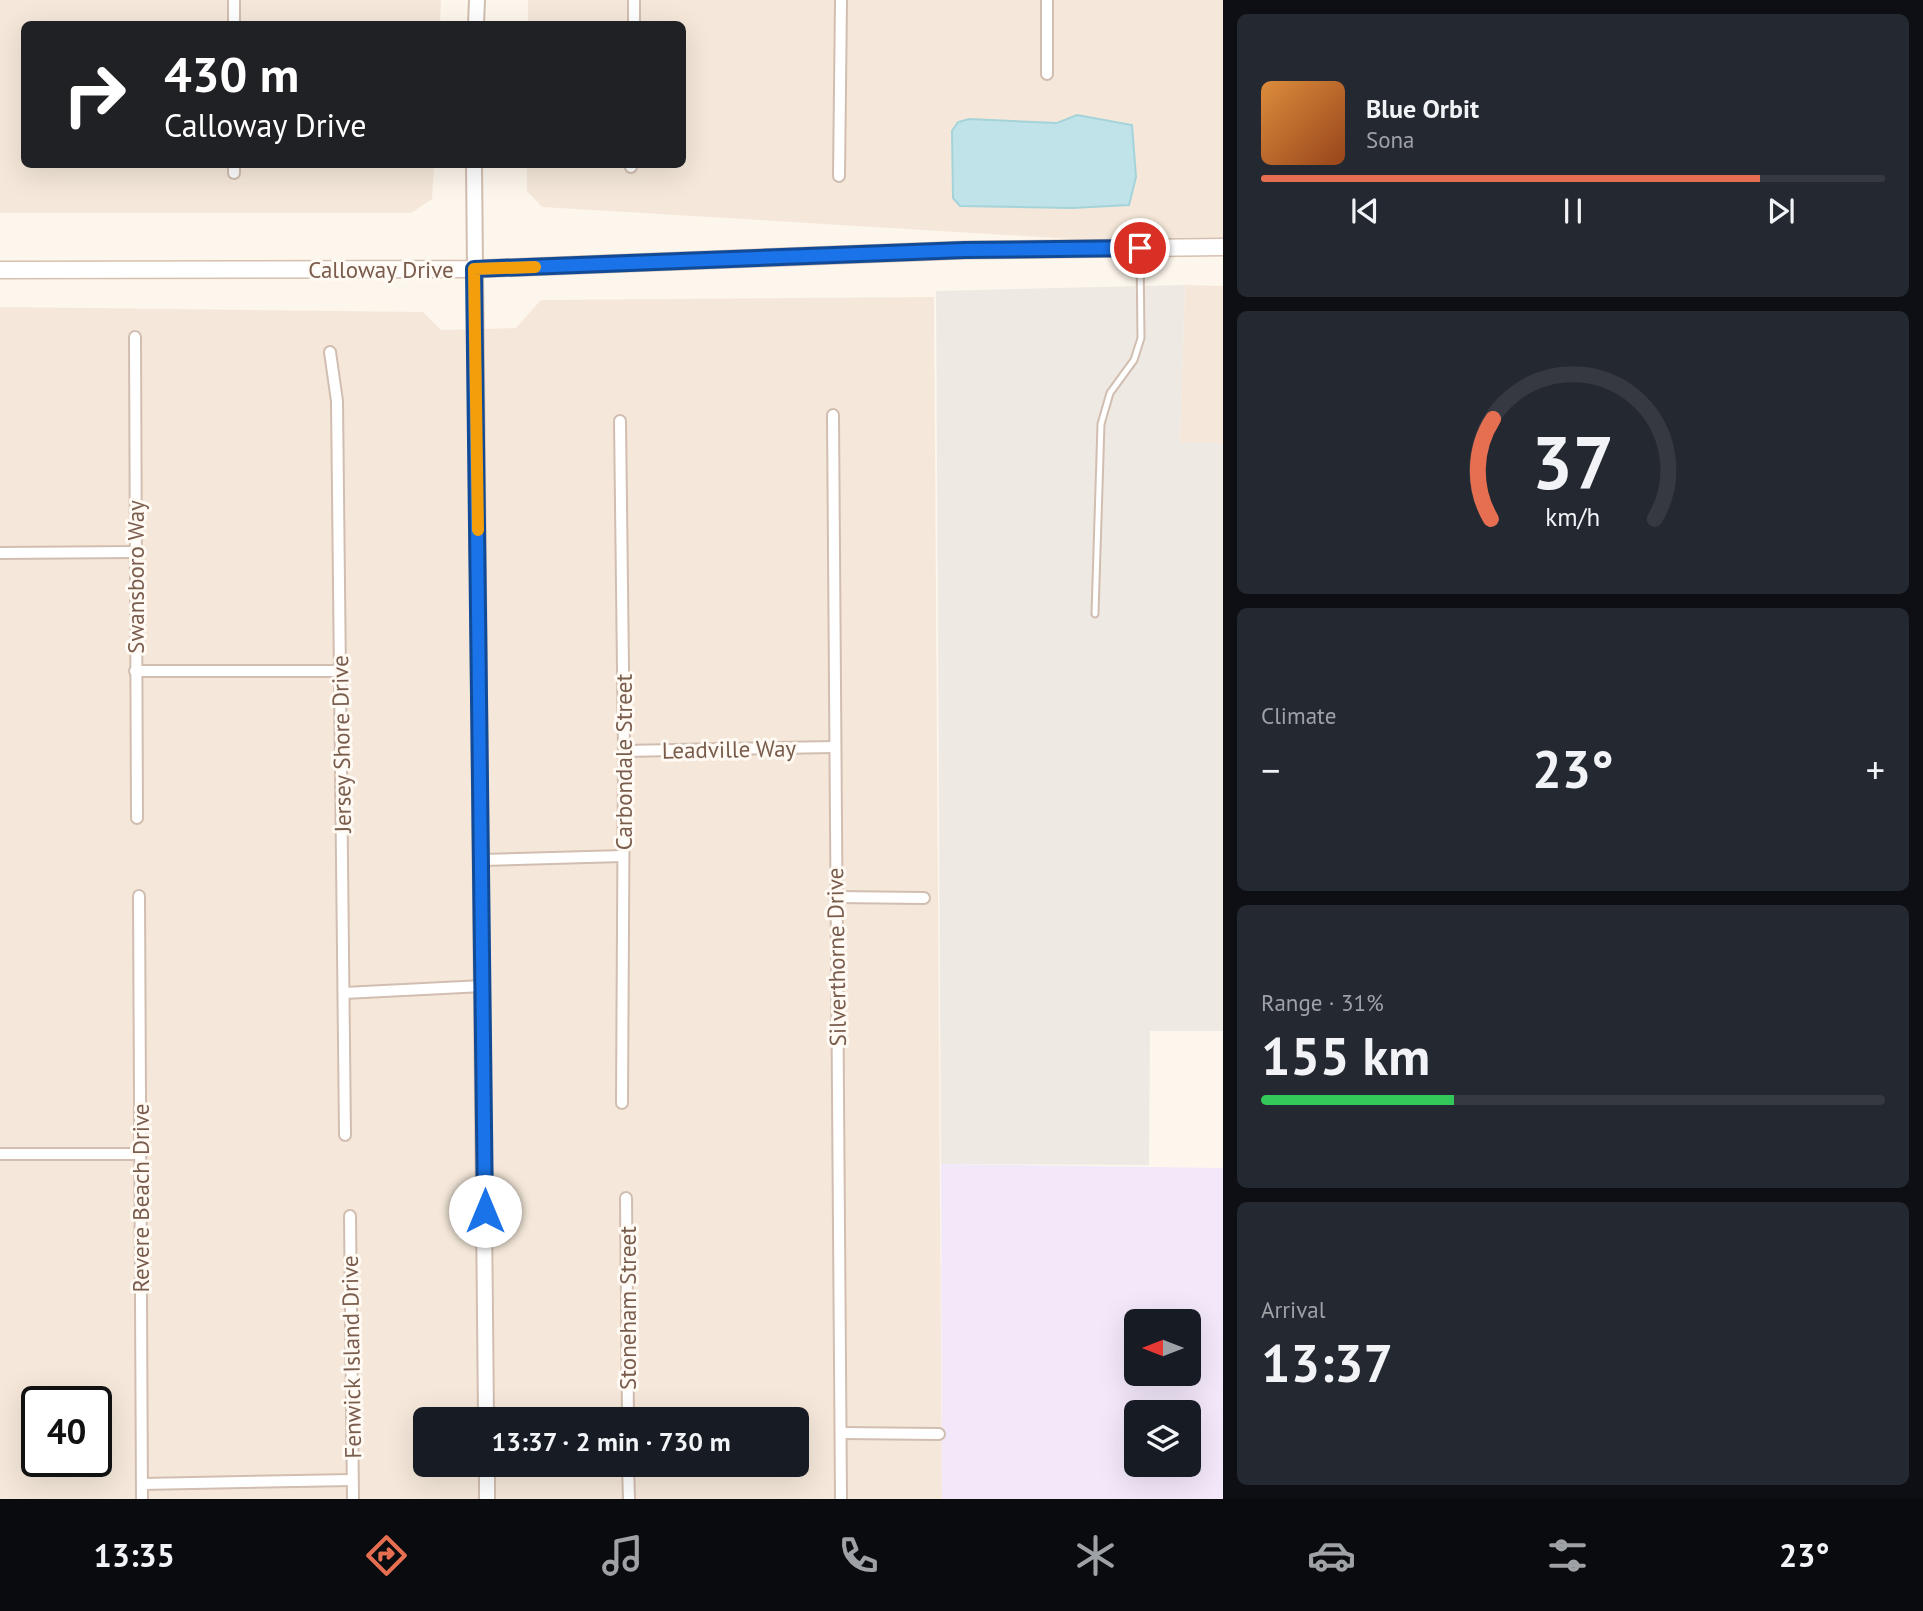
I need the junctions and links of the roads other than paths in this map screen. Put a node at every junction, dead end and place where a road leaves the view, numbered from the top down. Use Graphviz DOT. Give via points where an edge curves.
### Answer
graph roads {
  1 [pos="234,0"];
  2 [pos="477,0"];
  3 [pos="634,0"];
  4 [pos="841,0"];
  5 [pos="1047,0"];
  6 [pos="234,21"];
  7 [pos="476,21"];
  8 [pos="634,21"];
  9 [pos="1047,74"];
  10 [pos="474,168"];
  11 [pos="839,176"];
  12 [pos="1223,247"];
  13 [pos="1140,248"];
  14 [pos="474,269"];
  15 [pos="0,270"];
  16 [pos="135,337"];
  17 [pos="330,352"];
  18 [pos="833,415"];
  19 [pos="620,421"];
  20 [pos="135,552"];
  21 [pos="0,553"];
  22 [pos="1095,614"];
  23 [pos="135,671"];
  24 [pos="340,671"];
  25 [pos="834,747"];
  26 [pos="624,751"];
  27 [pos="137,818"];
  28 [pos="623,856"];
  29 [pos="482,860"];
  30 [pos="139,897"];
  31 [pos="835,897"];
  32 [pos="923,898"];
  33 [pos="483,986"];
  34 [pos="344,993"];
  35 [pos="622,1103"];
  36 [pos="345,1135"];
  37 [pos="0,1154"];
  38 [pos="140,1154"];
  39 [pos="626,1198"];
  40 [pos="350,1216"];
  41 [pos="486,1407"];
  42 [pos="628,1407"];
  43 [pos="842,1433"];
  44 [pos="939,1434"];
  45 [pos="487,1477"];
  46 [pos="628,1477"];
  47 [pos="352,1480"];
  48 [pos="142,1485"];
  49 [pos="142,1499"];
  50 [pos="353,1499"];
  51 [pos="487,1499"];
  52 [pos="629,1499"];
  53 [pos="841,1499"];
  1 -- 6 [label="street"];
  2 -- 7 [label="street"];
  3 -- 8 [label="street"];
  4 -- 11 [label="street"];
  5 -- 9 [label="street"];
  10 -- 14 [label="street"];
  12 -- 13 [label="main road, Calloway Drive"];
  13 -- 14 [label="main road, Calloway Drive" via="965,250"];
  13 -- 22 [label="lane" via="1141,338 1134,360 1110,393 1101,424"];
  14 -- 15 [label="main road, Calloway Drive"];
  14 -- 29 [label="street"];
  16 -- 20 [label="street, Swansboro Way"];
  17 -- 24 [label="street, Jersey Shore Drive" via="337,401"];
  18 -- 25 [label="street, Silverthorne Drive"];
  19 -- 26 [label="street, Carbondale Street"];
  20 -- 21 [label="street"];
  20 -- 23 [label="street, Swansboro Way"];
  23 -- 24 [label="street"];
  23 -- 27 [label="street, Swansboro Way"];
  24 -- 34 [label="street, Jersey Shore Drive"];
  25 -- 26 [label="street, Leadville Way"];
  25 -- 31 [label="street, Silverthorne Drive"];
  26 -- 28 [label="street, Carbondale Street"];
  28 -- 29 [label="street"];
  28 -- 35 [label="street, Carbondale Street"];
  29 -- 33 [label="street"];
  30 -- 38 [label="street, Revere Beach Drive"];
  31 -- 32 [label="street"];
  31 -- 43 [label="street, Silverthorne Drive"];
  33 -- 34 [label="street"];
  33 -- 41 [label="street"];
  34 -- 36 [label="street, Jersey Shore Drive"];
  37 -- 38 [label="street"];
  38 -- 48 [label="street, Revere Beach Drive"];
  39 -- 42 [label="street, Stoneham Street"];
  40 -- 47 [label="street, Fenwick Island Drive"];
  43 -- 44 [label="street"];
  43 -- 53 [label="street, Silverthorne Drive"];
  45 -- 51 [label="street"];
  46 -- 52 [label="street"];
  47 -- 48 [label="street"];
  47 -- 50 [label="street, Fenwick Island Drive"];
  48 -- 49 [label="street, Revere Beach Drive"];
}
